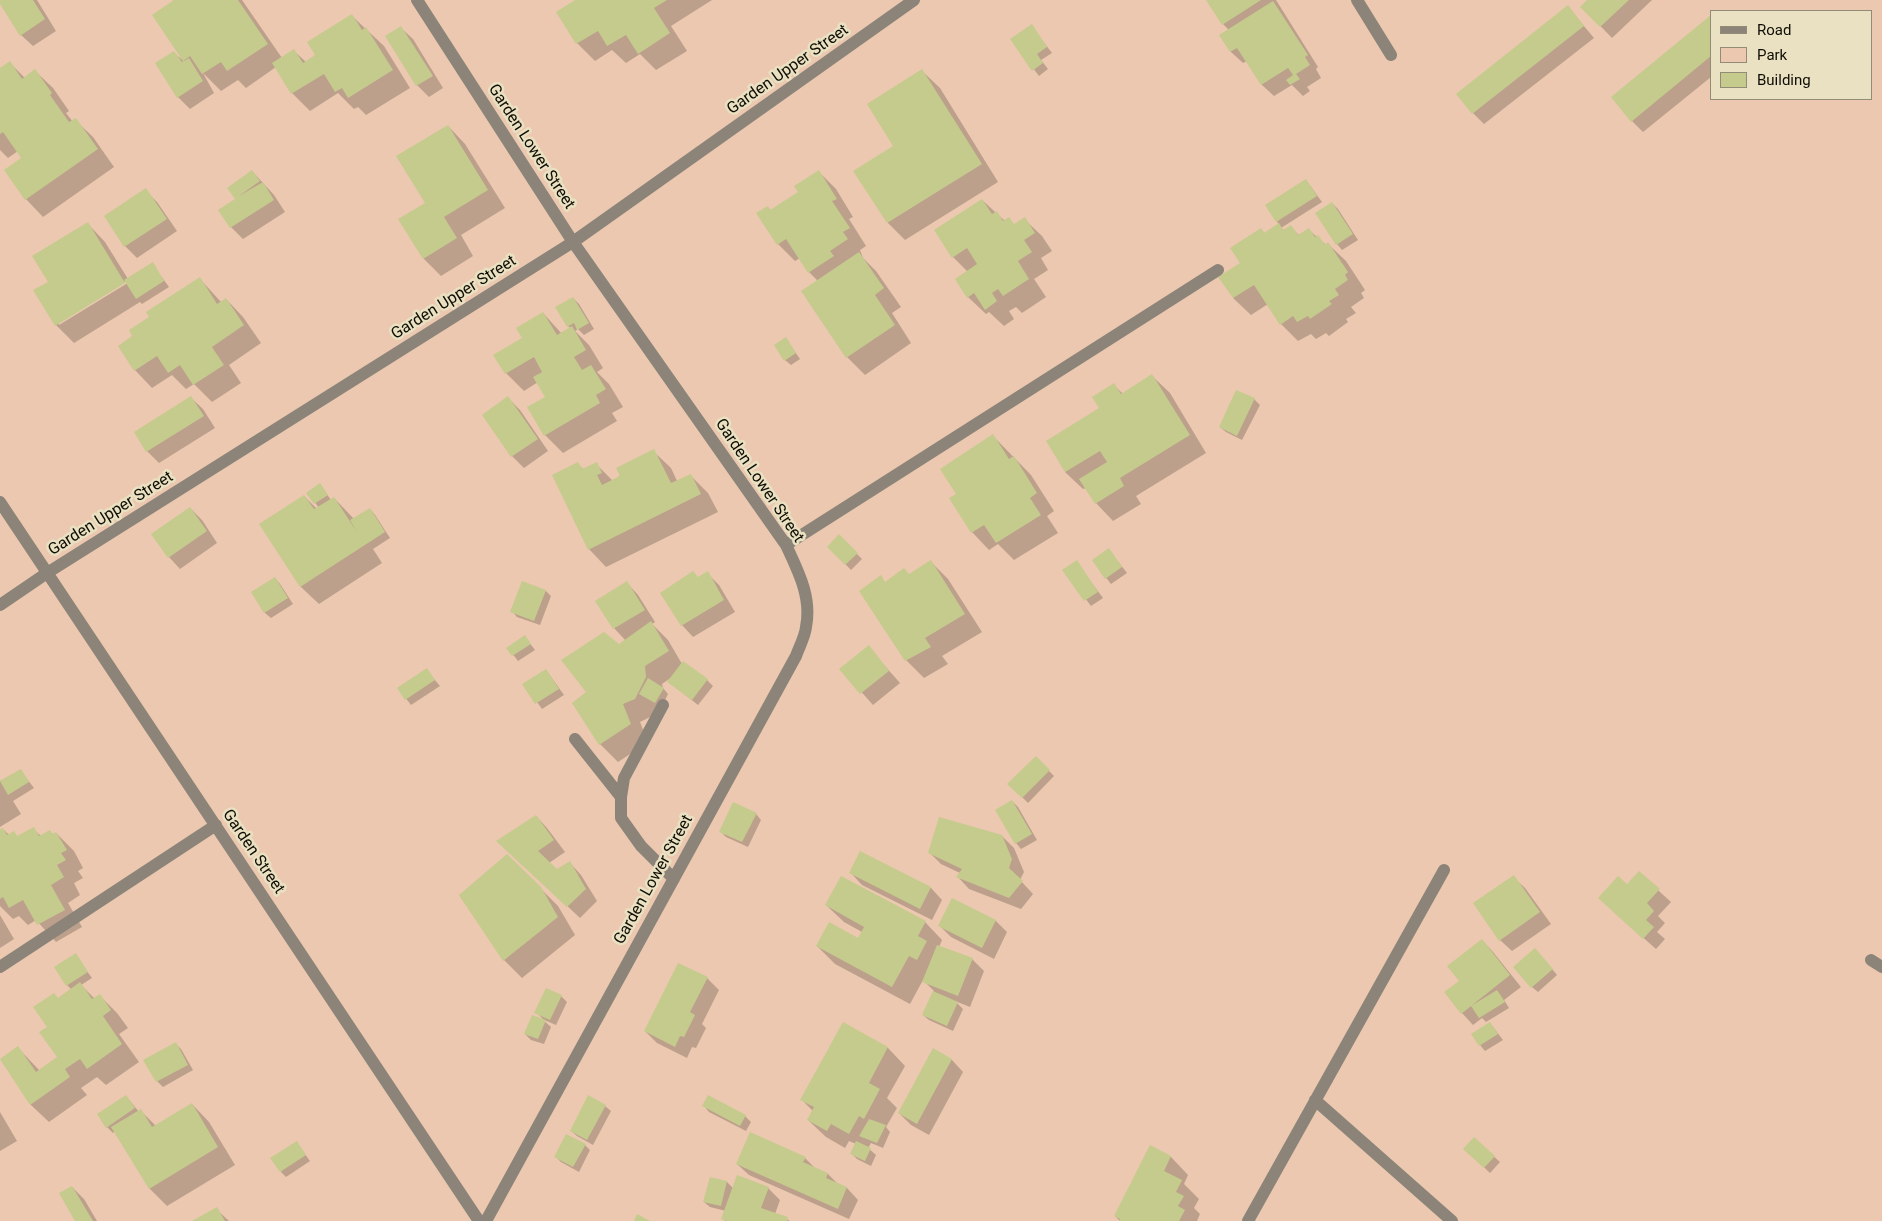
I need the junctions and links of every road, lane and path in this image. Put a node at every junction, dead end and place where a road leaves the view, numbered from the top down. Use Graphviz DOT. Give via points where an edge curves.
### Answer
graph roads {
  1 [pos="417,0"];
  2 [pos="914,0"];
  3 [pos="1357,0"];
  4 [pos="1391,56"];
  5 [pos="573,242"];
  6 [pos="1218,270"];
  7 [pos="0,502"];
  8 [pos="786,545"];
  9 [pos="47,573"];
  10 [pos="0,605"];
  11 [pos="663,706"];
  12 [pos="576,739"];
  13 [pos="621,797"];
  14 [pos="216,825"];
  15 [pos="1444,870"];
  16 [pos="674,879"];
  17 [pos="1871,960"];
  18 [pos="0,967"];
  19 [pos="1882,968"];
  20 [pos="1315,1100"];
  21 [pos="479,1221"];
  22 [pos="486,1221"];
  23 [pos="1248,1221"];
  24 [pos="1452,1221"];
  1 -- 5 [label="street, Garden Lower Street"];
  2 -- 5 [label="street, Garden Upper Street"];
  3 -- 4 [label="street"];
  5 -- 8 [label="street, Garden Lower Street"];
  5 -- 9 [label="street, Garden Upper Street"];
  6 -- 8 [label="street"];
  7 -- 9 [label="street, Garden Street"];
  8 -- 16 [label="street, Garden Lower Street" via="801,577 808,603 806,628 796,656"];
  9 -- 10 [label="street, Garden Upper Street"];
  9 -- 14 [label="street, Garden Street"];
  11 -- 13 [label="street" via="624,778"];
  12 -- 13 [label="street"];
  13 -- 16 [label="street" via="621,818 641,846"];
  14 -- 18 [label="street"];
  14 -- 21 [label="street, Garden Street"];
  15 -- 20 [label="street"];
  16 -- 22 [label="street, Garden Lower Street"];
  17 -- 19 [label="street"];
  20 -- 23 [label="street"];
  20 -- 24 [label="street"];
}
